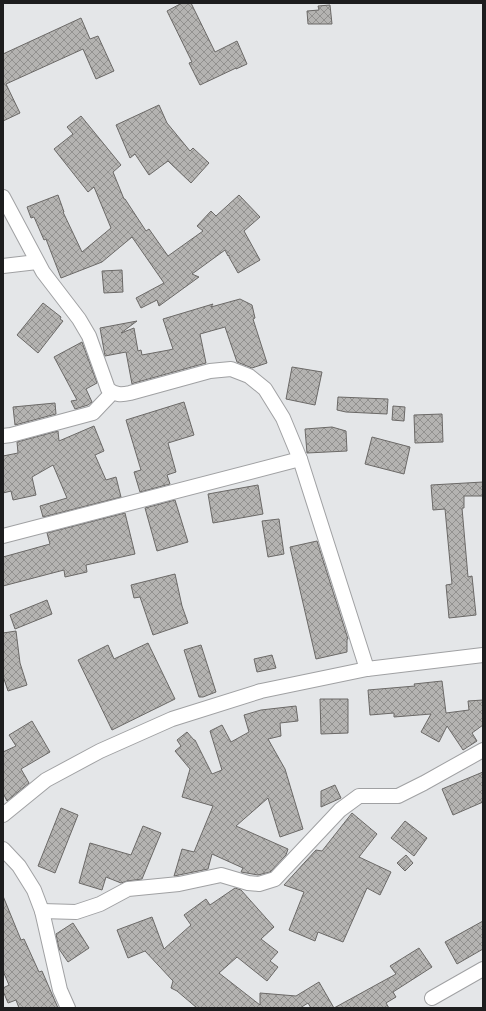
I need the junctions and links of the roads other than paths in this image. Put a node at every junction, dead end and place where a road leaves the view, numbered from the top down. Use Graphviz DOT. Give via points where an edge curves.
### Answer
graph roads {
  1 [pos="3,197"];
  2 [pos="37,262"];
  3 [pos="3,266"];
  4 [pos="112,393"];
  5 [pos="3,436"];
  6 [pos="300,459"];
  7 [pos="3,536"];
  8 [pos="483,655"];
  9 [pos="367,668"];
  10 [pos="483,750"];
  11 [pos="3,815"];
  12 [pos="3,849"];
  13 [pos="42,911"];
  14 [pos="483,969"];
  15 [pos="432,998"];
  16 [pos="68,1008"];
  1 -- 2 [label="street"];
  2 -- 3 [label="street"];
  2 -- 4 [label="street" via="79,319 108,389"];
  4 -- 5 [label="street" via="93,413"];
  4 -- 6 [label="street" via="121,395 210,371 231,369 249,376 265,390 283,418"];
  6 -- 7 [label="street"];
  6 -- 9 [label="street"];
  8 -- 9 [label="street"];
  9 -- 11 [label="street" via="261,691 172,719 100,751 46,780"];
  10 -- 13 [label="street" via="398,796 360,796 340,810 275,879 259,884 221,876 179,884 128,889 100,904 76,912"];
  12 -- 13 [label="street" via="19,866 34,890"];
  13 -- 16 [label="street" via="60,990"];
  14 -- 15 [label="street"];
}
